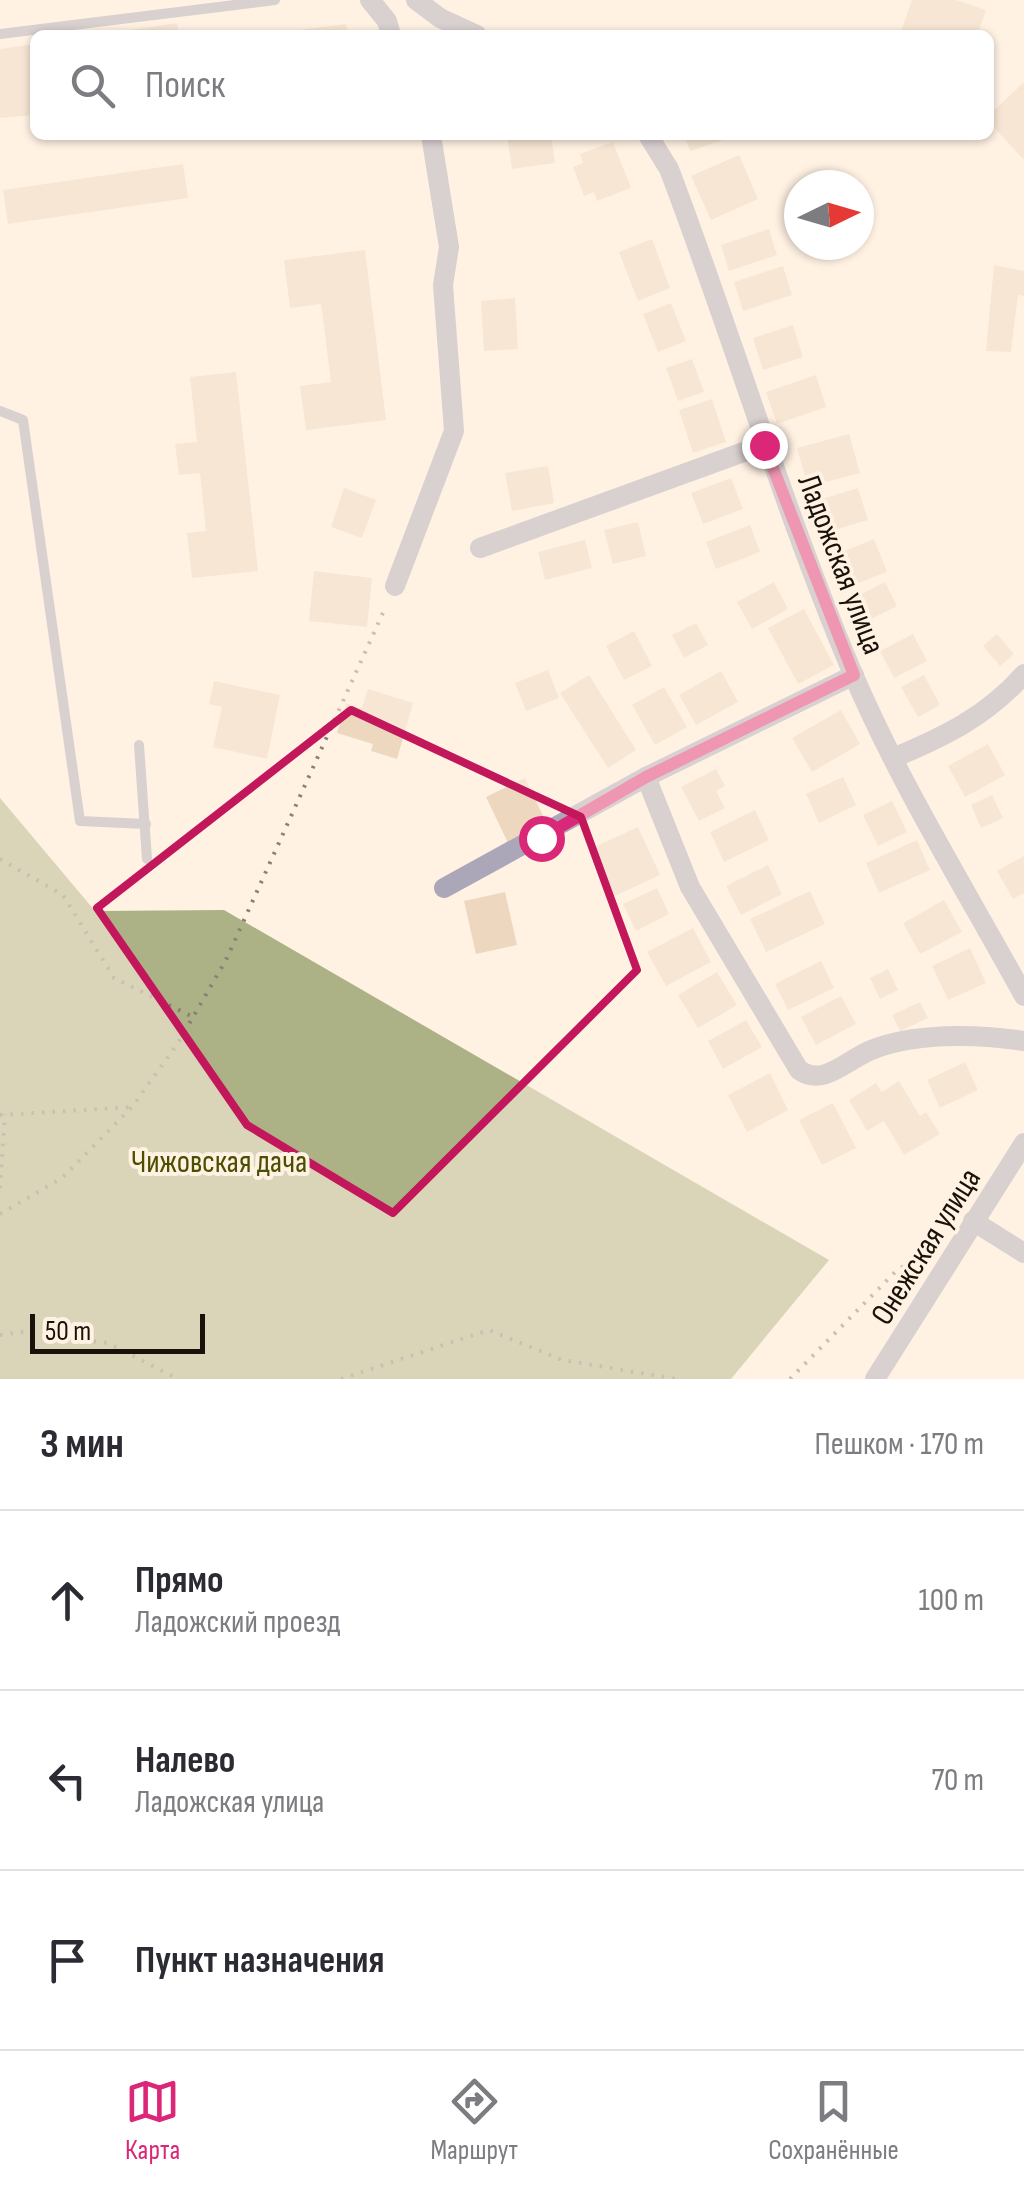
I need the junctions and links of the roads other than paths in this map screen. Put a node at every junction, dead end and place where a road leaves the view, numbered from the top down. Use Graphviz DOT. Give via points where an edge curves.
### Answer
graph roads {
  1 [pos="137,0"];
  2 [pos="275,0"];
  3 [pos="370,0"];
  4 [pos="416,0"];
  5 [pos="140,16"];
  6 [pos="30,30"];
  7 [pos="31,30"];
  8 [pos="390,30"];
  9 [pos="466,30"];
  10 [pos="0,34"];
  11 [pos="432,140"];
  12 [pos="651,140"];
  13 [pos="0,411"];
  14 [pos="764,445"];
  15 [pos="480,548"];
  16 [pos="394,586"];
  17 [pos="1024,674"];
  18 [pos="854,675"];
  19 [pos="139,746"];
  20 [pos="893,758"];
  21 [pos="646,777"];
  22 [pos="146,824"];
  23 [pos="147,858"];
  24 [pos="444,888"];
  25 [pos="1024,996"];
  26 [pos="1024,1041"];
  27 [pos="1024,1144"];
  28 [pos="974,1221"];
  29 [pos="1024,1253"];
  30 [pos="875,1379"];
  1 -- 5 [label="lane"];
  2 -- 5 [label="lane"];
  3 -- 8 [label="street"];
  4 -- 9 [label="street"];
  5 -- 7 [label="lane"];
  6 -- 10 [label="lane"];
  11 -- 16 [label="street" via="448,247 442,286 454,430"];
  12 -- 14 [label="street, Ладожская улица" via="695,236"];
  13 -- 22 [label="lane" via="23,420 80,821"];
  14 -- 15 [label="street"];
  14 -- 18 [label="street, Ладожская улица"];
  17 -- 20 [label="street" via="1001,701 950,734"];
  18 -- 20 [label="street, Ладожская улица"];
  18 -- 21 [label="street"];
  19 -- 22 [label="lane"];
  20 -- 25 [label="street, Ладожская улица"];
  21 -- 24 [label="street"];
  21 -- 26 [label="street" via="700,903 799,1070 810,1078 871,1050 926,1039"];
  22 -- 23 [label="lane"];
  27 -- 28 [label="street, Онежская улица"];
  28 -- 29 [label="street"];
  28 -- 30 [label="street, Онежская улица"];
}
